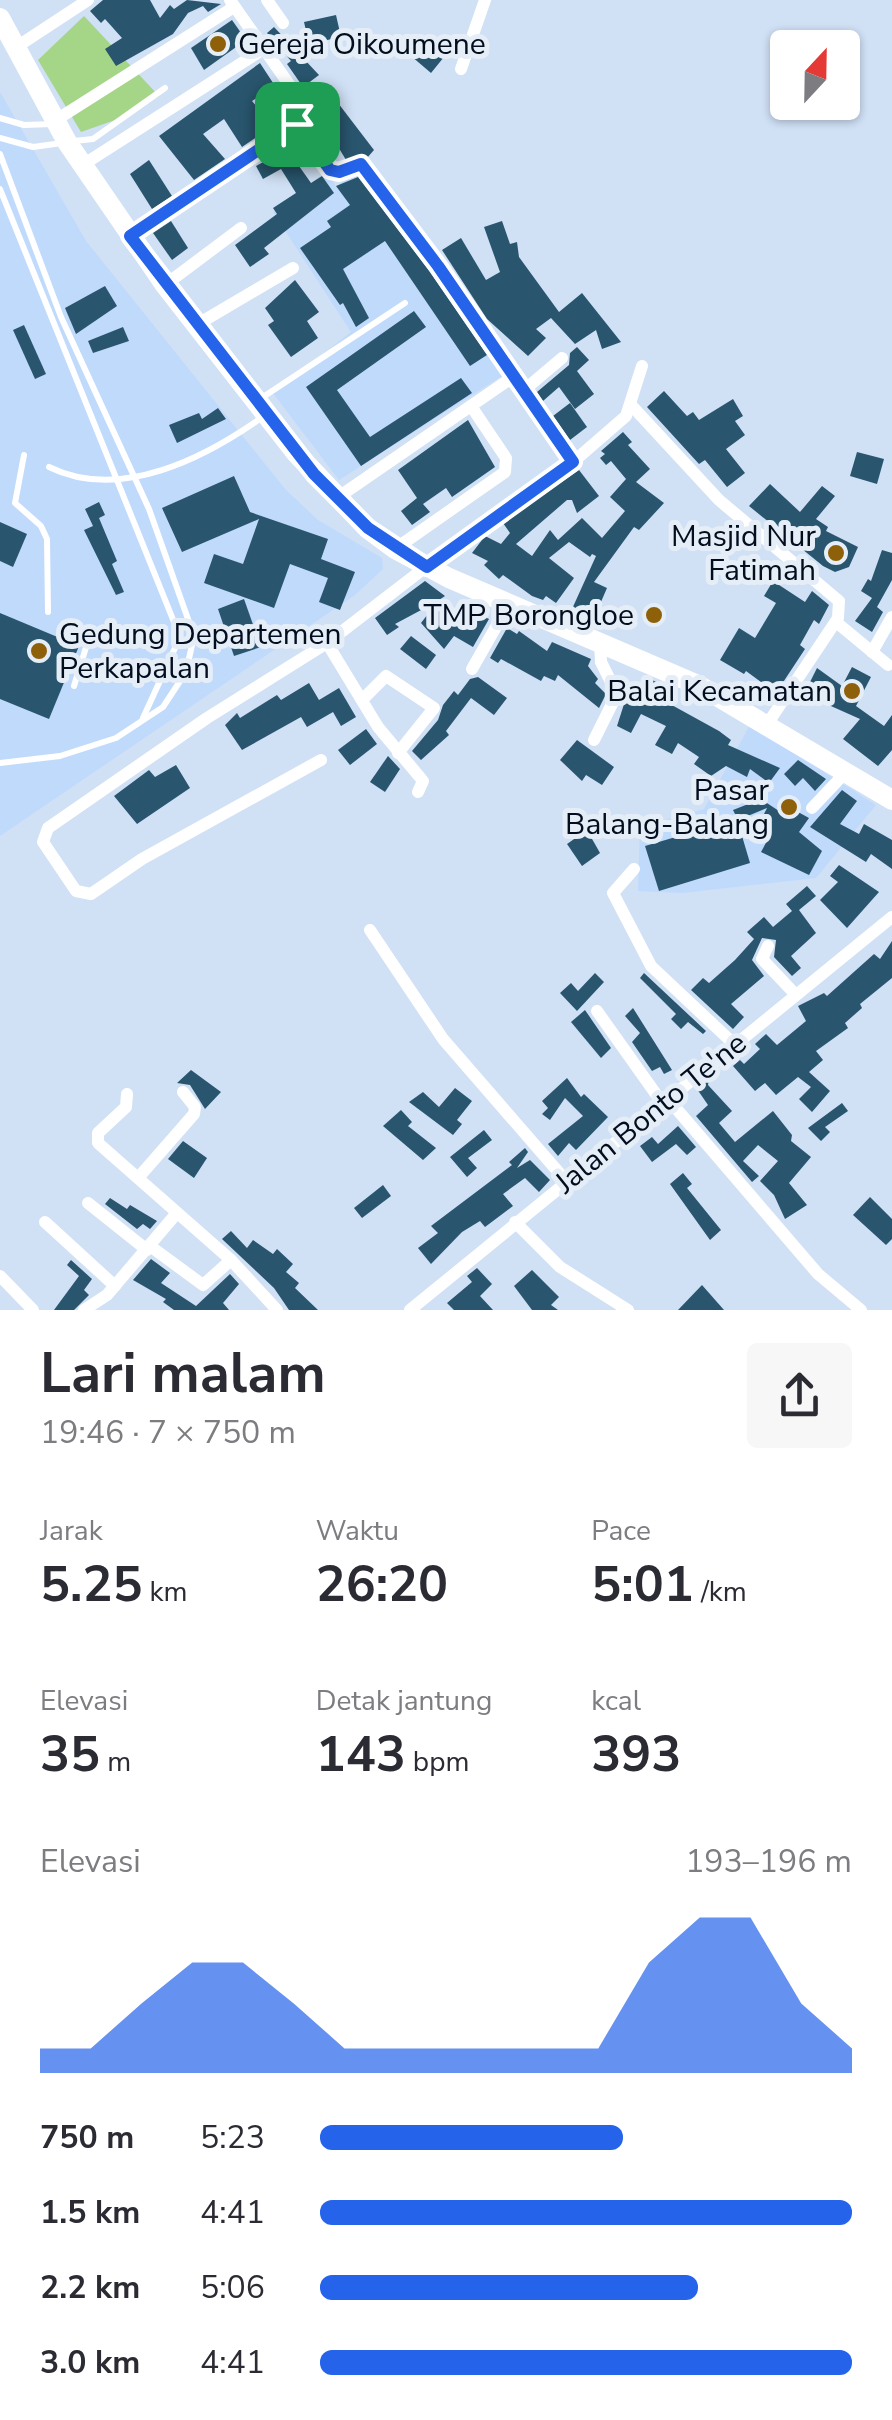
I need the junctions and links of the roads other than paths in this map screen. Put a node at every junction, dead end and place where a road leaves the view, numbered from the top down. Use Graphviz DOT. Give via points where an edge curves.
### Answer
graph roads {
  1 [pos="88,0"];
  2 [pos="268,0"];
  3 [pos="485,0"];
  4 [pos="232,4"];
  5 [pos="0,18"];
  6 [pos="283,23"];
  7 [pos="18,46"];
  8 [pos="265,48"];
  9 [pos="461,69"];
  10 [pos="165,88"];
  11 [pos="0,118"];
  12 [pos="297,124"];
  13 [pos="60,129"];
  14 [pos="0,138"];
  15 [pos="0,154"];
  16 [pos="82,166"];
  17 [pos="0,189"];
  18 [pos="241,228"];
  19 [pos="130,236"];
  20 [pos="293,268"];
  21 [pos="165,285"];
  22 [pos="405,304"];
  23 [pos="198,324"];
  24 [pos="562,358"];
  25 [pos="642,366"];
  26 [pos="512,377"];
  27 [pos="523,391"];
  28 [pos="471,406"];
  29 [pos="632,406"];
  30 [pos="260,409"];
  31 [pos="24,455"];
  32 [pos="573,462"];
  33 [pos="49,467"];
  34 [pos="136,478"];
  35 [pos="118,480"];
  36 [pos="337,498"];
  37 [pos="394,549"];
  38 [pos="427,567"];
  39 [pos="510,604"];
  40 [pos="48,612"];
  41 [pos="892,617"];
  42 [pos="836,622"];
  43 [pos="92,628"];
  44 [pos="600,642"];
  45 [pos="327,643"];
  46 [pos="872,652"];
  47 [pos="888,665"];
  48 [pos="472,669"];
  49 [pos="74,686"];
  50 [pos="362,700"];
  51 [pos="143,720"];
  52 [pos="768,724"];
  53 [pos="594,740"];
  54 [pos="398,753"];
  55 [pos="320,760"];
  56 [pos="0,763"];
  57 [pos="846,772"];
  58 [pos="418,792"];
  59 [pos="892,800"];
  60 [pos="812,808"];
  61 [pos="634,869"];
  62 [pos="892,917"];
  63 [pos="370,930"];
  64 [pos="768,946"];
  65 [pos="796,995"];
  66 [pos="597,1011"];
  67 [pos="735,1045"];
  68 [pos="183,1092"];
  69 [pos="127,1094"];
  70 [pos="666,1102"];
  71 [pos="138,1178"];
  72 [pos="567,1182"];
  73 [pos="88,1204"];
  74 [pos="176,1214"];
  75 [pos="45,1222"];
  76 [pos="515,1222"];
  77 [pos="148,1248"];
  78 [pos="231,1260"];
  79 [pos="0,1276"];
  80 [pos="115,1286"];
  81 [pos="32,1310"];
  82 [pos="84,1310"];
  83 [pos="278,1310"];
  84 [pos="410,1310"];
  85 [pos="628,1310"];
  86 [pos="862,1310"];
  1 -- 7 [label="street"];
  2 -- 6 [label="street"];
  3 -- 9 [label="street"];
  4 -- 8 [label="street"];
  4 -- 13 [label="street"];
  5 -- 7 [label="main road"];
  7 -- 13 [label="main road"];
  8 -- 12 [label="street" via="307,108"];
  8 -- 16 [label="street"];
  10 -- 13 [label="lane" via="94,138"];
  11 -- 13 [label="lane"];
  12 -- 19 [label="street"];
  12 -- 26 [label="street" via="330,170 361,164"];
  13 -- 14 [label="lane" via="33,148"];
  13 -- 16 [label="main road"];
  15 -- 34 [label="lane" via="61,317"];
  16 -- 19 [label="main road"];
  17 -- 35 [label="lane"];
  18 -- 21 [label="street"];
  19 -- 21 [label="main road"];
  20 -- 23 [label="street"];
  21 -- 23 [label="main road"];
  22 -- 30 [label="lane"];
  23 -- 30 [label="main road"];
  24 -- 27 [label="street"];
  25 -- 29 [label="street"];
  26 -- 27 [label="street"];
  26 -- 28 [label="street"];
  27 -- 32 [label="street"];
  28 -- 36 [label="street"];
  28 -- 37 [label="street" via="506,458 506,472"];
  29 -- 32 [label="street"];
  29 -- 42 [label="street" via="719,500 836,596"];
  30 -- 34 [label="lane" via="203,453"];
  30 -- 36 [label="main road"];
  31 -- 40 [label="lane" via="16,503 42,526 47,540"];
  32 -- 38 [label="street"];
  33 -- 35 [label="lane" via="69,477"];
  34 -- 35 [label="lane"];
  34 -- 51 [label="lane" via="194,636 174,692"];
  35 -- 51 [label="lane" via="180,637"];
  36 -- 37 [label="main road"];
  37 -- 38 [label="main road"];
  38 -- 39 [label="main road"];
  38 -- 45 [label="street"];
  39 -- 44 [label="main road"];
  39 -- 48 [label="street"];
  41 -- 46 [label="street"];
  42 -- 46 [label="street"];
  42 -- 52 [label="street"];
  43 -- 49 [label="lane"];
  44 -- 52 [label="main road"];
  44 -- 53 [label="street" via="601,662 617,694"];
  45 -- 50 [label="street"];
  45 -- 55 [label="street" via="48,828 43,842 76,891 92,894"];
  46 -- 47 [label="street"];
  50 -- 54 [label="street"];
  50 -- 54 [label="street" via="386,676 434,708"];
  51 -- 56 [label="lane" via="110,742"];
  52 -- 57 [label="main road"];
  54 -- 58 [label="street" via="422,781"];
  57 -- 59 [label="main road"];
  57 -- 60 [label="street"];
  61 -- 67 [label="street" via="613,893 649,962"];
  62 -- 65 [label="street, Jalan Bonto Te'ne"];
  63 -- 72 [label="street" via="443,1038"];
  64 -- 65 [label="street" via="762,959"];
  65 -- 67 [label="street, Jalan Bonto Te'ne"];
  66 -- 70 [label="street"];
  67 -- 70 [label="street, Jalan Bonto Te'ne"];
  68 -- 71 [label="street" via="194,1114"];
  69 -- 71 [label="street" via="126,1107 98,1133 98,1143"];
  70 -- 72 [label="street, Jalan Bonto Te'ne"];
  70 -- 86 [label="street" via="818,1274"];
  71 -- 74 [label="street"];
  72 -- 76 [label="street, Jalan Bonto Te'ne"];
  73 -- 77 [label="street"];
  74 -- 77 [label="street"];
  74 -- 78 [label="street"];
  75 -- 80 [label="street"];
  76 -- 84 [label="street, Jalan Bonto Te'ne"];
  76 -- 85 [label="street" via="560,1267"];
  77 -- 78 [label="street" via="203,1285"];
  77 -- 80 [label="street"];
  78 -- 83 [label="street"];
  79 -- 81 [label="street"];
  80 -- 82 [label="street"];
}
